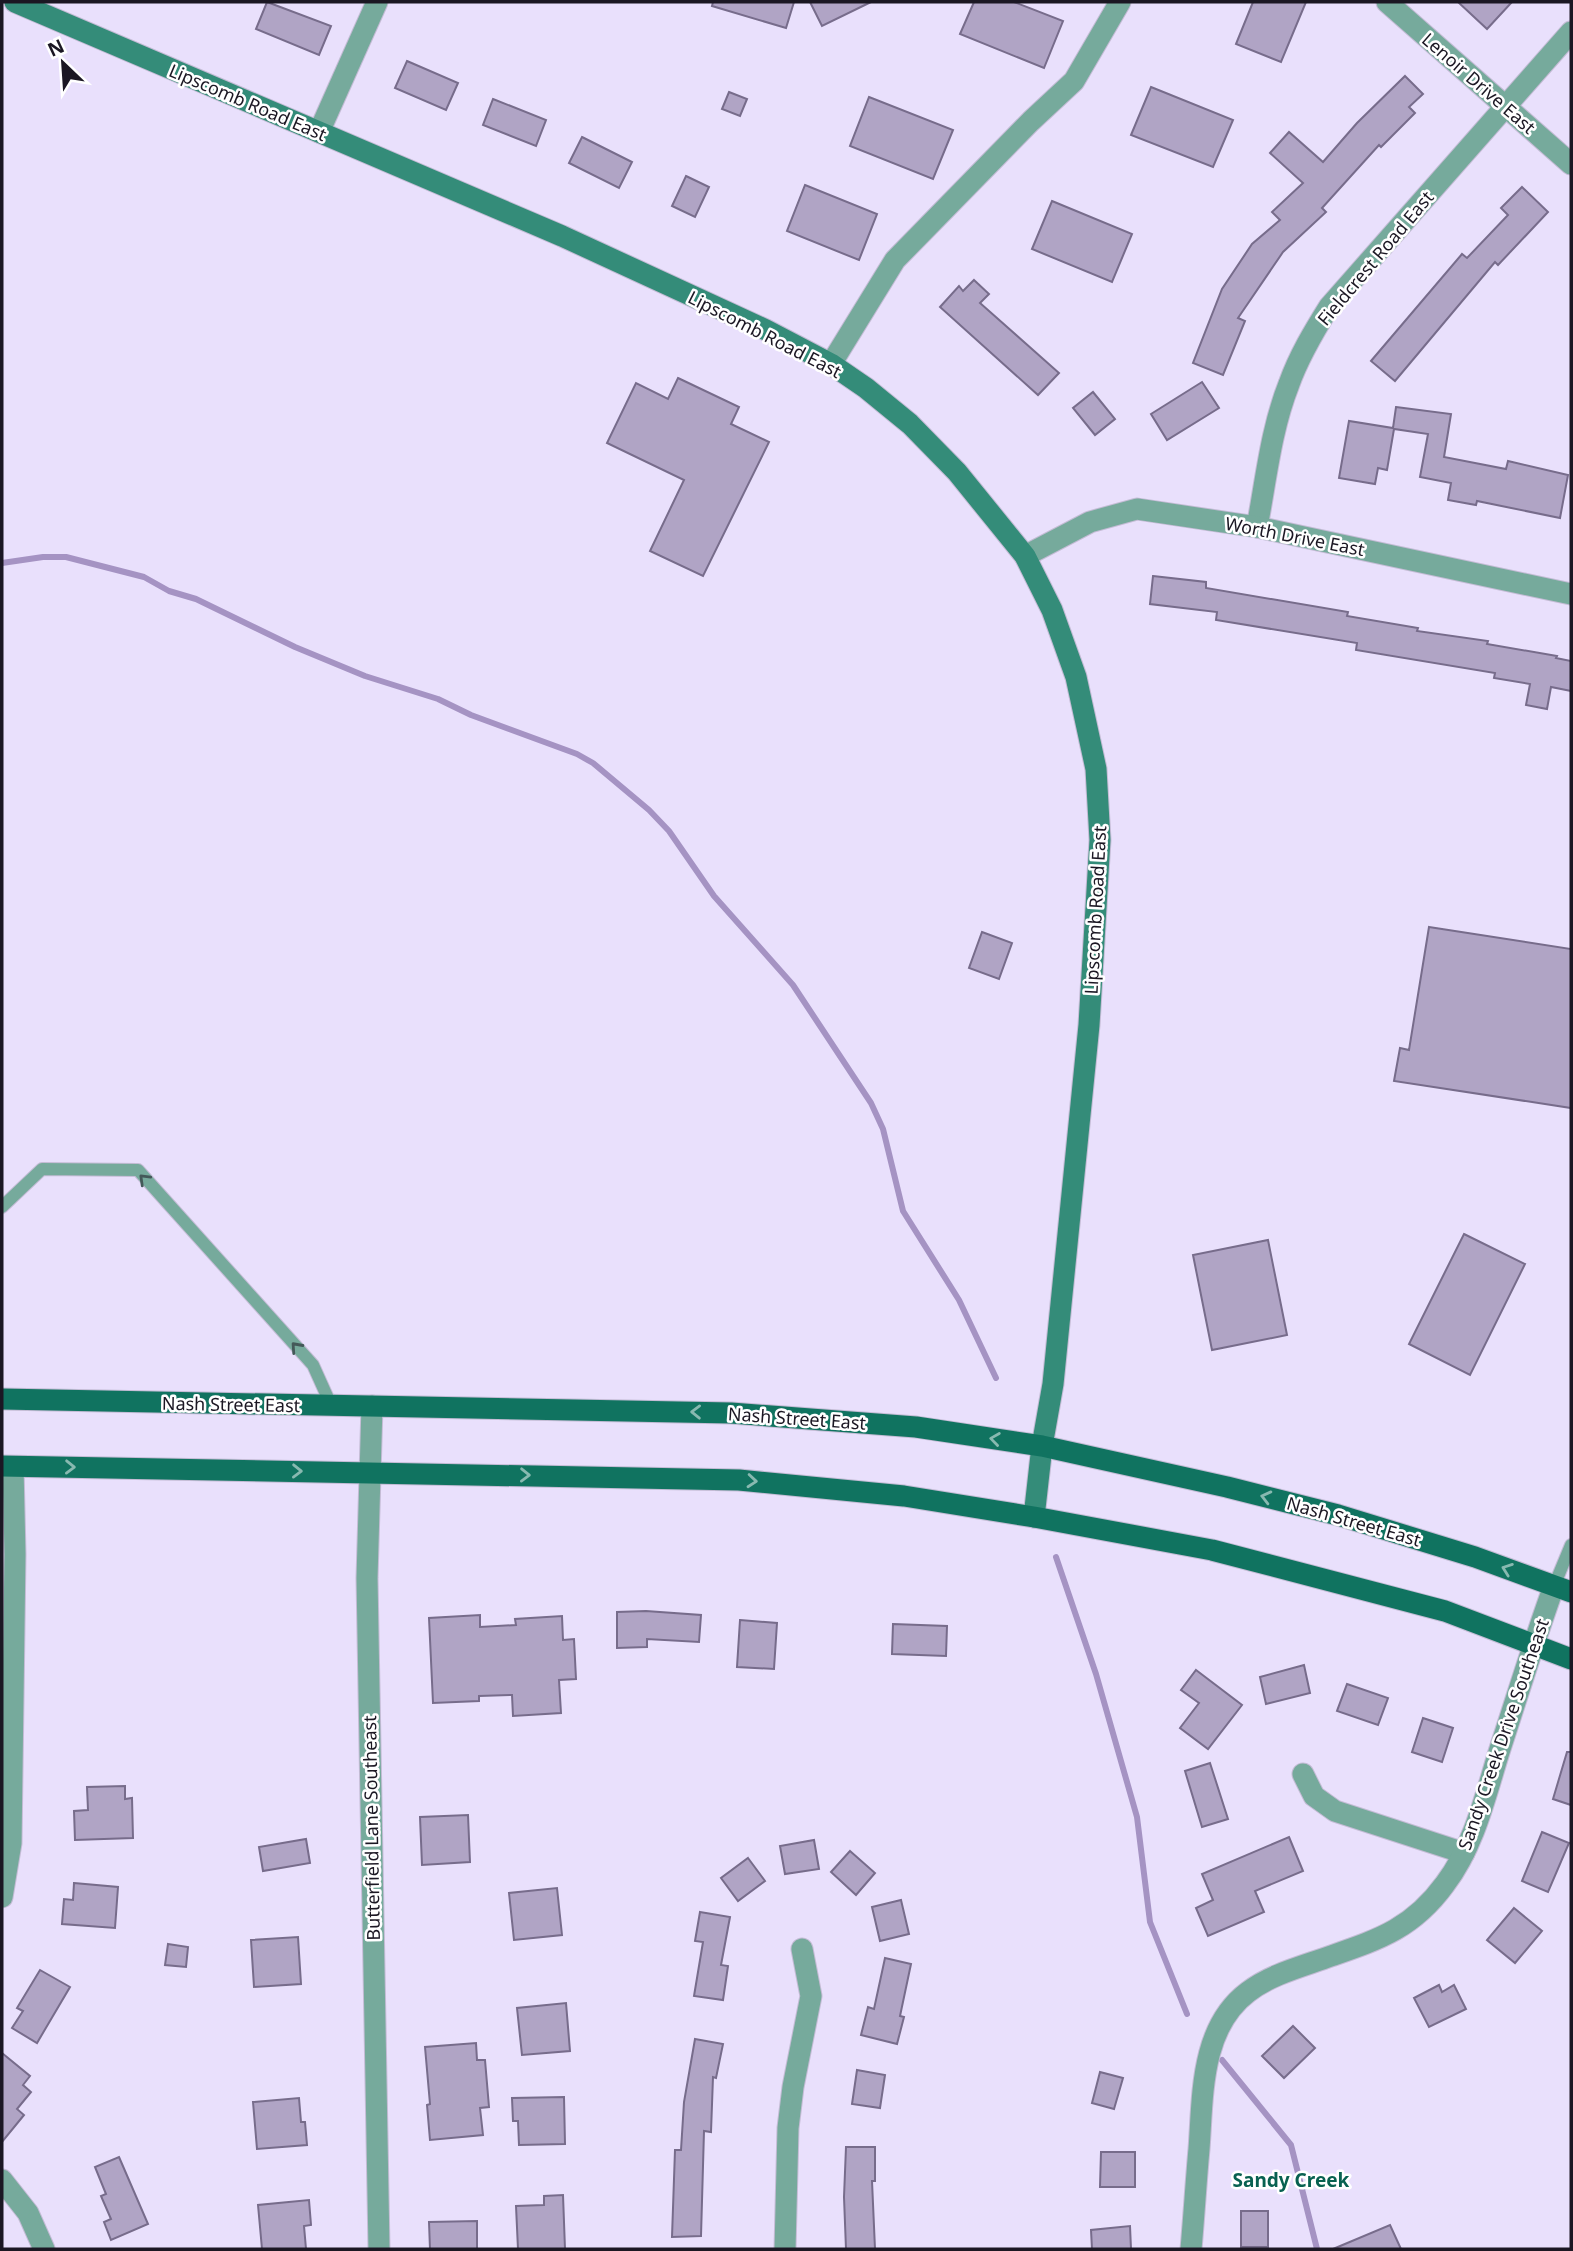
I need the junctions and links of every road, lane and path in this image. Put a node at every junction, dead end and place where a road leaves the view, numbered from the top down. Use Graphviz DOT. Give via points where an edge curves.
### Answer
graph roads {
  1 [pos="15,2"];
  2 [pos="377,2"];
  3 [pos="1120,2"];
  4 [pos="1387,2"];
  5 [pos="1571,32"];
  6 [pos="1506,106"];
  7 [pos="319,132"];
  8 [pos="1571,164"];
  9 [pos="831,364"];
  10 [pos="1257,527"];
  11 [pos="1025,556"];
  12 [pos="1571,594"];
  13 [pos="2,1207"];
  14 [pos="2,1399"];
  15 [pos="331,1405"];
  16 [pos="372,1406"];
  17 [pos="1042,1446"];
  18 [pos="8,1466"];
  19 [pos="370,1472"];
  20 [pos="1034,1517"];
  21 [pos="1571,1545"];
  22 [pos="1563,1589"];
  23 [pos="1533,1643"];
  24 [pos="1571,1659"];
  25 [pos="1303,1774"];
  26 [pos="1464,1853"];
  27 [pos="2,1897"];
  28 [pos="802,1949"];
  29 [pos="2,2180"];
  30 [pos="44,2249"];
  31 [pos="379,2249"];
  32 [pos="785,2249"];
  33 [pos="1191,2249"];
  1 -- 7 [label="street, Lipscomb Road East"];
  2 -- 7 [label="street"];
  3 -- 9 [label="street" via="1074,80 895,260"];
  4 -- 6 [label="street, Lenoir Drive East"];
  5 -- 6 [label="street, Fieldcrest Road East"];
  6 -- 8 [label="street, Lenoir Drive East"];
  6 -- 10 [label="street, Fieldcrest Road East" via="1329,306 1310,337 1277,422"];
  7 -- 9 [label="street, Lipscomb Road East" via="562,236"];
  9 -- 11 [label="street, Lipscomb Road East" via="910,424 957,472"];
  10 -- 11 [label="street, Worth Drive East" via="1137,509 1090,522"];
  10 -- 12 [label="street, Worth Drive East"];
  11 -- 17 [label="street, Lipscomb Road East" via="1052,610 1076,677 1096,769 1100,840 1089,1025"];
  15 -- 13 [label="lane, one-way" via="313,1366 138,1170 43,1169"];
  14 -- 15 [label="main road, Nash Street East"];
  15 -- 16 [label="main road, Nash Street East"];
  17 -- 16 [label="main road, Nash Street East, one-way" via="916,1427 794,1416"];
  16 -- 19 [label="street, Butterfield Lane Southeast"];
  17 -- 20 [label="street, Lipscomb Road East"];
  22 -- 17 [label="main road, Nash Street East, one-way" via="1338,1515"];
  18 -- 19 [label="main road, one-way"];
  18 -- 27 [label="street" via="15,1554 11,1843"];
  19 -- 20 [label="main road, one-way" via="739,1480 904,1496"];
  19 -- 31 [label="street, Butterfield Lane Southeast" via="367,1578"];
  20 -- 23 [label="main road" via="1212,1550 1445,1611"];
  21 -- 22 [label="lane"];
  22 -- 23 [label="street, Sandy Creek Drive Southeast"];
  23 -- 24 [label="main road"];
  23 -- 26 [label="street, Sandy Creek Drive Southeast"];
  25 -- 26 [label="street" via="1314,1796 1335,1811"];
  26 -- 33 [label="street, Sandy Creek Drive Southeast" via="1447,1882 1406,1925 1293,1969 1248,1992 1234,2005 1217,2031 1205,2077"];
  28 -- 32 [label="street" via="811,1996 788,2128"];
  29 -- 30 [label="street" via="28,2213"];
}
